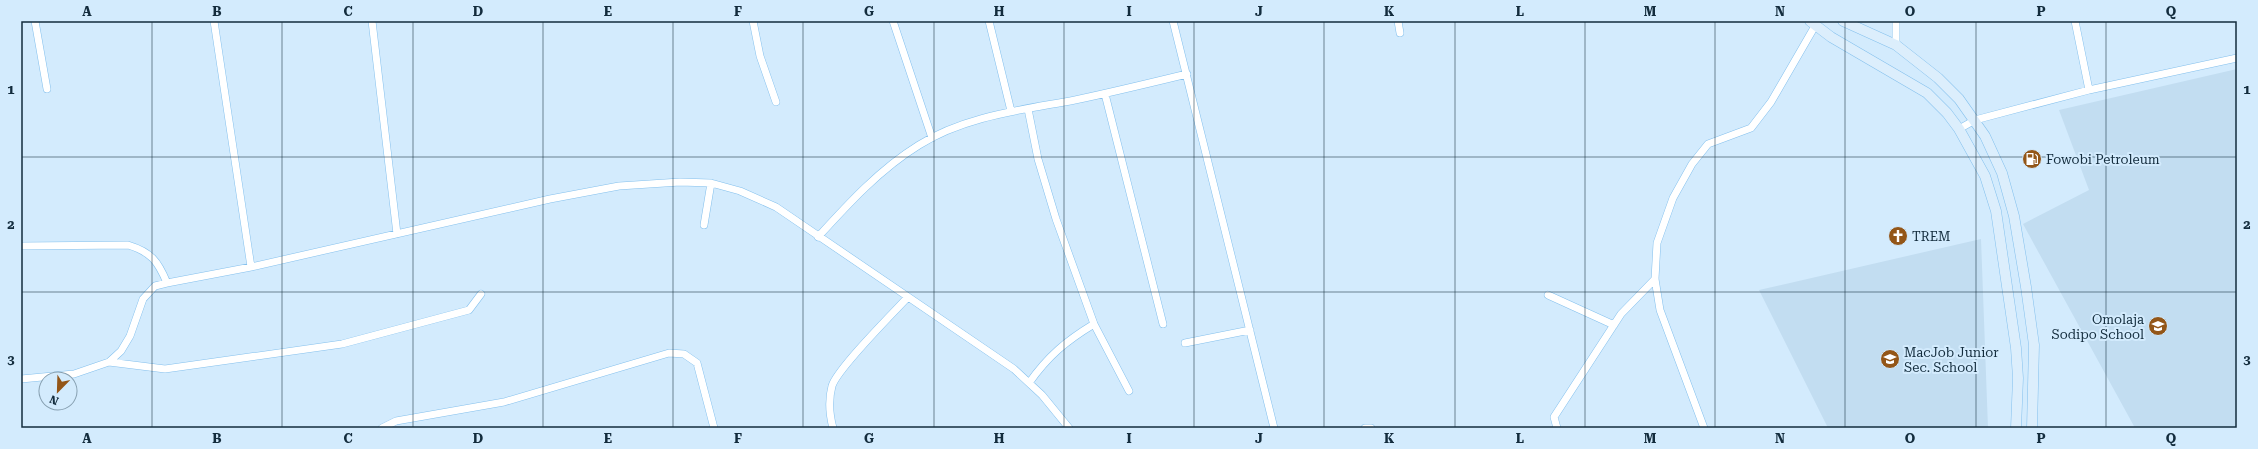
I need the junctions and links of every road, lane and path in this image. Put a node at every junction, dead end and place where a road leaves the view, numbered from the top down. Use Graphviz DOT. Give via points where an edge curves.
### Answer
graph roads {
  1 [pos="35,21"];
  2 [pos="214,21"];
  3 [pos="372,21"];
  4 [pos="754,21"];
  5 [pos="893,21"];
  6 [pos="989,21"];
  7 [pos="1173,21"];
  8 [pos="1398,21"];
  9 [pos="1843,21"];
  10 [pos="1896,21"];
  11 [pos="2075,21"];
  12 [pos="1813,23"];
  13 [pos="1400,33"];
  14 [pos="1896,45"];
  15 [pos="2237,58"];
  16 [pos="1187,74"];
  17 [pos="47,89"];
  18 [pos="2089,90"];
  19 [pos="1105,94"];
  20 [pos="776,102"];
  21 [pos="1028,109"];
  22 [pos="1011,111"];
  23 [pos="1975,120"];
  24 [pos="1959,129"];
  25 [pos="932,138"];
  26 [pos="711,184"];
  27 [pos="704,225"];
  28 [pos="397,234"];
  29 [pos="818,237"];
  30 [pos="21,246"];
  31 [pos="251,267"];
  32 [pos="1655,279"];
  33 [pos="167,283"];
  34 [pos="481,294"];
  35 [pos="1548,295"];
  36 [pos="908,297"];
  37 [pos="1094,324"];
  38 [pos="1162,324"];
  39 [pos="1614,325"];
  40 [pos="1250,330"];
  41 [pos="1185,343"];
  42 [pos="109,362"];
  43 [pos="21,379"];
  44 [pos="1029,382"];
  45 [pos="1129,391"];
  46 [pos="382,428"];
  47 [pos="714,428"];
  48 [pos="833,428"];
  49 [pos="1069,428"];
  50 [pos="1274,428"];
  51 [pos="1365,428"];
  52 [pos="1371,428"];
  53 [pos="1557,428"];
  54 [pos="1704,428"];
  55 [pos="2016,428"];
  56 [pos="2032,428"];
  1 -- 17 [label="street"];
  2 -- 31 [label="street"];
  3 -- 28 [label="street"];
  4 -- 20 [label="street" via="760,56"];
  5 -- 25 [label="street"];
  6 -- 22 [label="street"];
  7 -- 16 [label="street"];
  8 -- 13 [label="street"];
  9 -- 14 [label="main road"];
  10 -- 14 [label="street"];
  11 -- 18 [label="street"];
  12 -- 24 [label="main road" via="1927,93"];
  12 -- 32 [label="street" via="1771,102 1751,128 1708,144 1692,164 1673,198 1657,243"];
  14 -- 23 [label="main road" via="1938,78"];
  15 -- 18 [label="street"];
  16 -- 19 [label="street"];
  16 -- 40 [label="street"];
  18 -- 23 [label="street"];
  19 -- 21 [label="street"];
  19 -- 38 [label="street"];
  21 -- 22 [label="street"];
  21 -- 37 [label="street" via="1038,159 1056,219"];
  22 -- 25 [label="street" via="960,126"];
  23 -- 24 [label="street"];
  23 -- 56 [label="main road" via="2002,173 2014,216 2034,345"];
  24 -- 55 [label="main road" via="1985,176 1996,211 2016,348"];
  25 -- 29 [label="street" via="895,161 847,205"];
  26 -- 27 [label="street"];
  26 -- 28 [label="street" via="680,182 619,186"];
  26 -- 29 [label="street" via="740,191 776,207"];
  28 -- 31 [label="street"];
  29 -- 36 [label="street"];
  30 -- 33 [label="street" via="128,244 144,250 154,258"];
  31 -- 33 [label="street"];
  32 -- 39 [label="street" via="1621,314"];
  32 -- 54 [label="street" via="1660,310"];
  33 -- 42 [label="street" via="155,286 142,299 130,336 121,351"];
  34 -- 42 [label="street" via="469,310 342,344 165,369"];
  35 -- 39 [label="street"];
  36 -- 44 [label="street" via="1014,369"];
  36 -- 48 [label="street" via="851,359 832,384 828,409"];
  37 -- 44 [label="street" via="1062,344"];
  37 -- 45 [label="street"];
  39 -- 53 [label="street" via="1554,417"];
  40 -- 41 [label="street"];
  40 -- 50 [label="street"];
  42 -- 43 [label="street" via="74,374"];
  44 -- 49 [label="street"];
  46 -- 47 [label="street" via="396,421 504,402 669,353 684,354 696,363"];
  51 -- 52 [label="street"];
}
